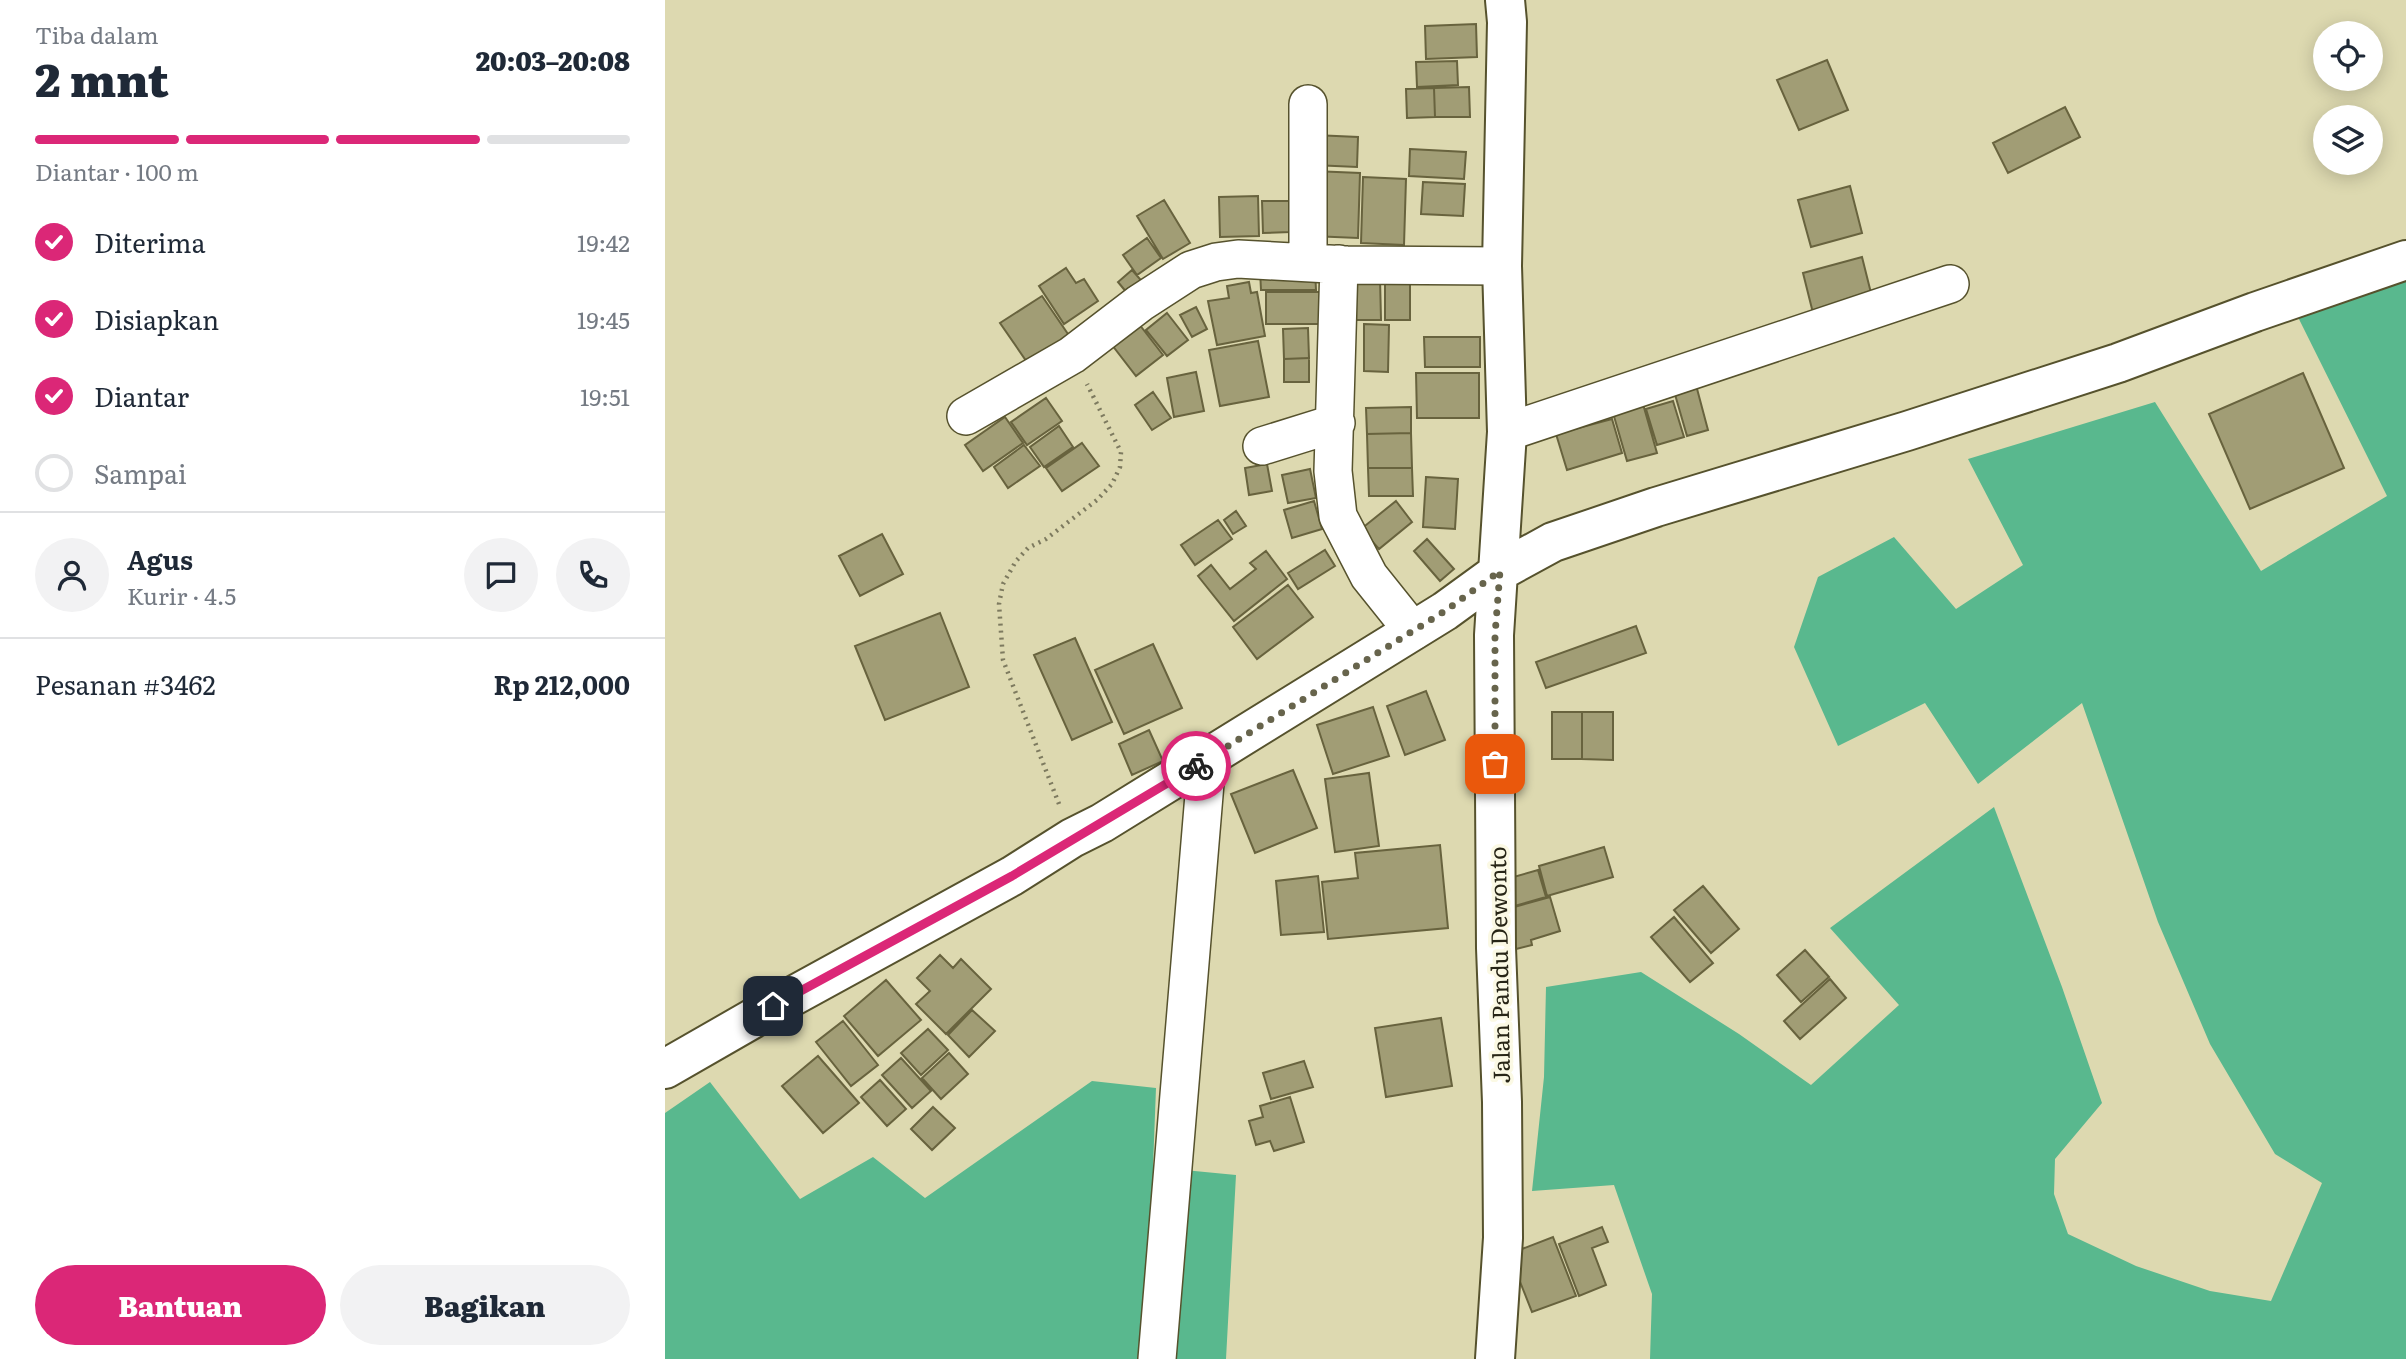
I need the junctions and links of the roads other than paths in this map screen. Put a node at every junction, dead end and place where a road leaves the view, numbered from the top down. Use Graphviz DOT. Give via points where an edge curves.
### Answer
graph roads {
  1 [pos="1506,0"];
  2 [pos="1308,104"];
  3 [pos="2406,260"];
  4 [pos="1324,263"];
  5 [pos="1502,266"];
  6 [pos="1950,284"];
  7 [pos="966,416"];
  8 [pos="1336,423"];
  9 [pos="1507,432"];
  10 [pos="1262,446"];
  11 [pos="1500,571"];
  12 [pos="1413,631"];
  13 [pos="1207,759"];
  14 [pos="665,1069"];
  15 [pos="1157,1359"];
  16 [pos="1495,1359"];
  1 -- 5 [label="street, Jalan Pandu Dewonto"];
  2 -- 4 [label="street"];
  3 -- 11 [label="street" via="2118,363 1584,530"];
  4 -- 5 [label="street"];
  4 -- 7 [label="street" via="1238,259 1191,270 1072,355"];
  4 -- 8 [label="street"];
  5 -- 9 [label="street, Jalan Pandu Dewonto"];
  6 -- 9 [label="street"];
  8 -- 10 [label="street"];
  8 -- 12 [label="street" via="1333,471 1338,516 1369,576"];
  9 -- 11 [label="street, Jalan Pandu Dewonto"];
  11 -- 12 [label="street"];
  11 -- 16 [label="street, Jalan Pandu Dewonto" via="1495,752 1503,1238"];
  12 -- 13 [label="street"];
  13 -- 14 [label="street" via="1012,876"];
  13 -- 15 [label="street"];
}
